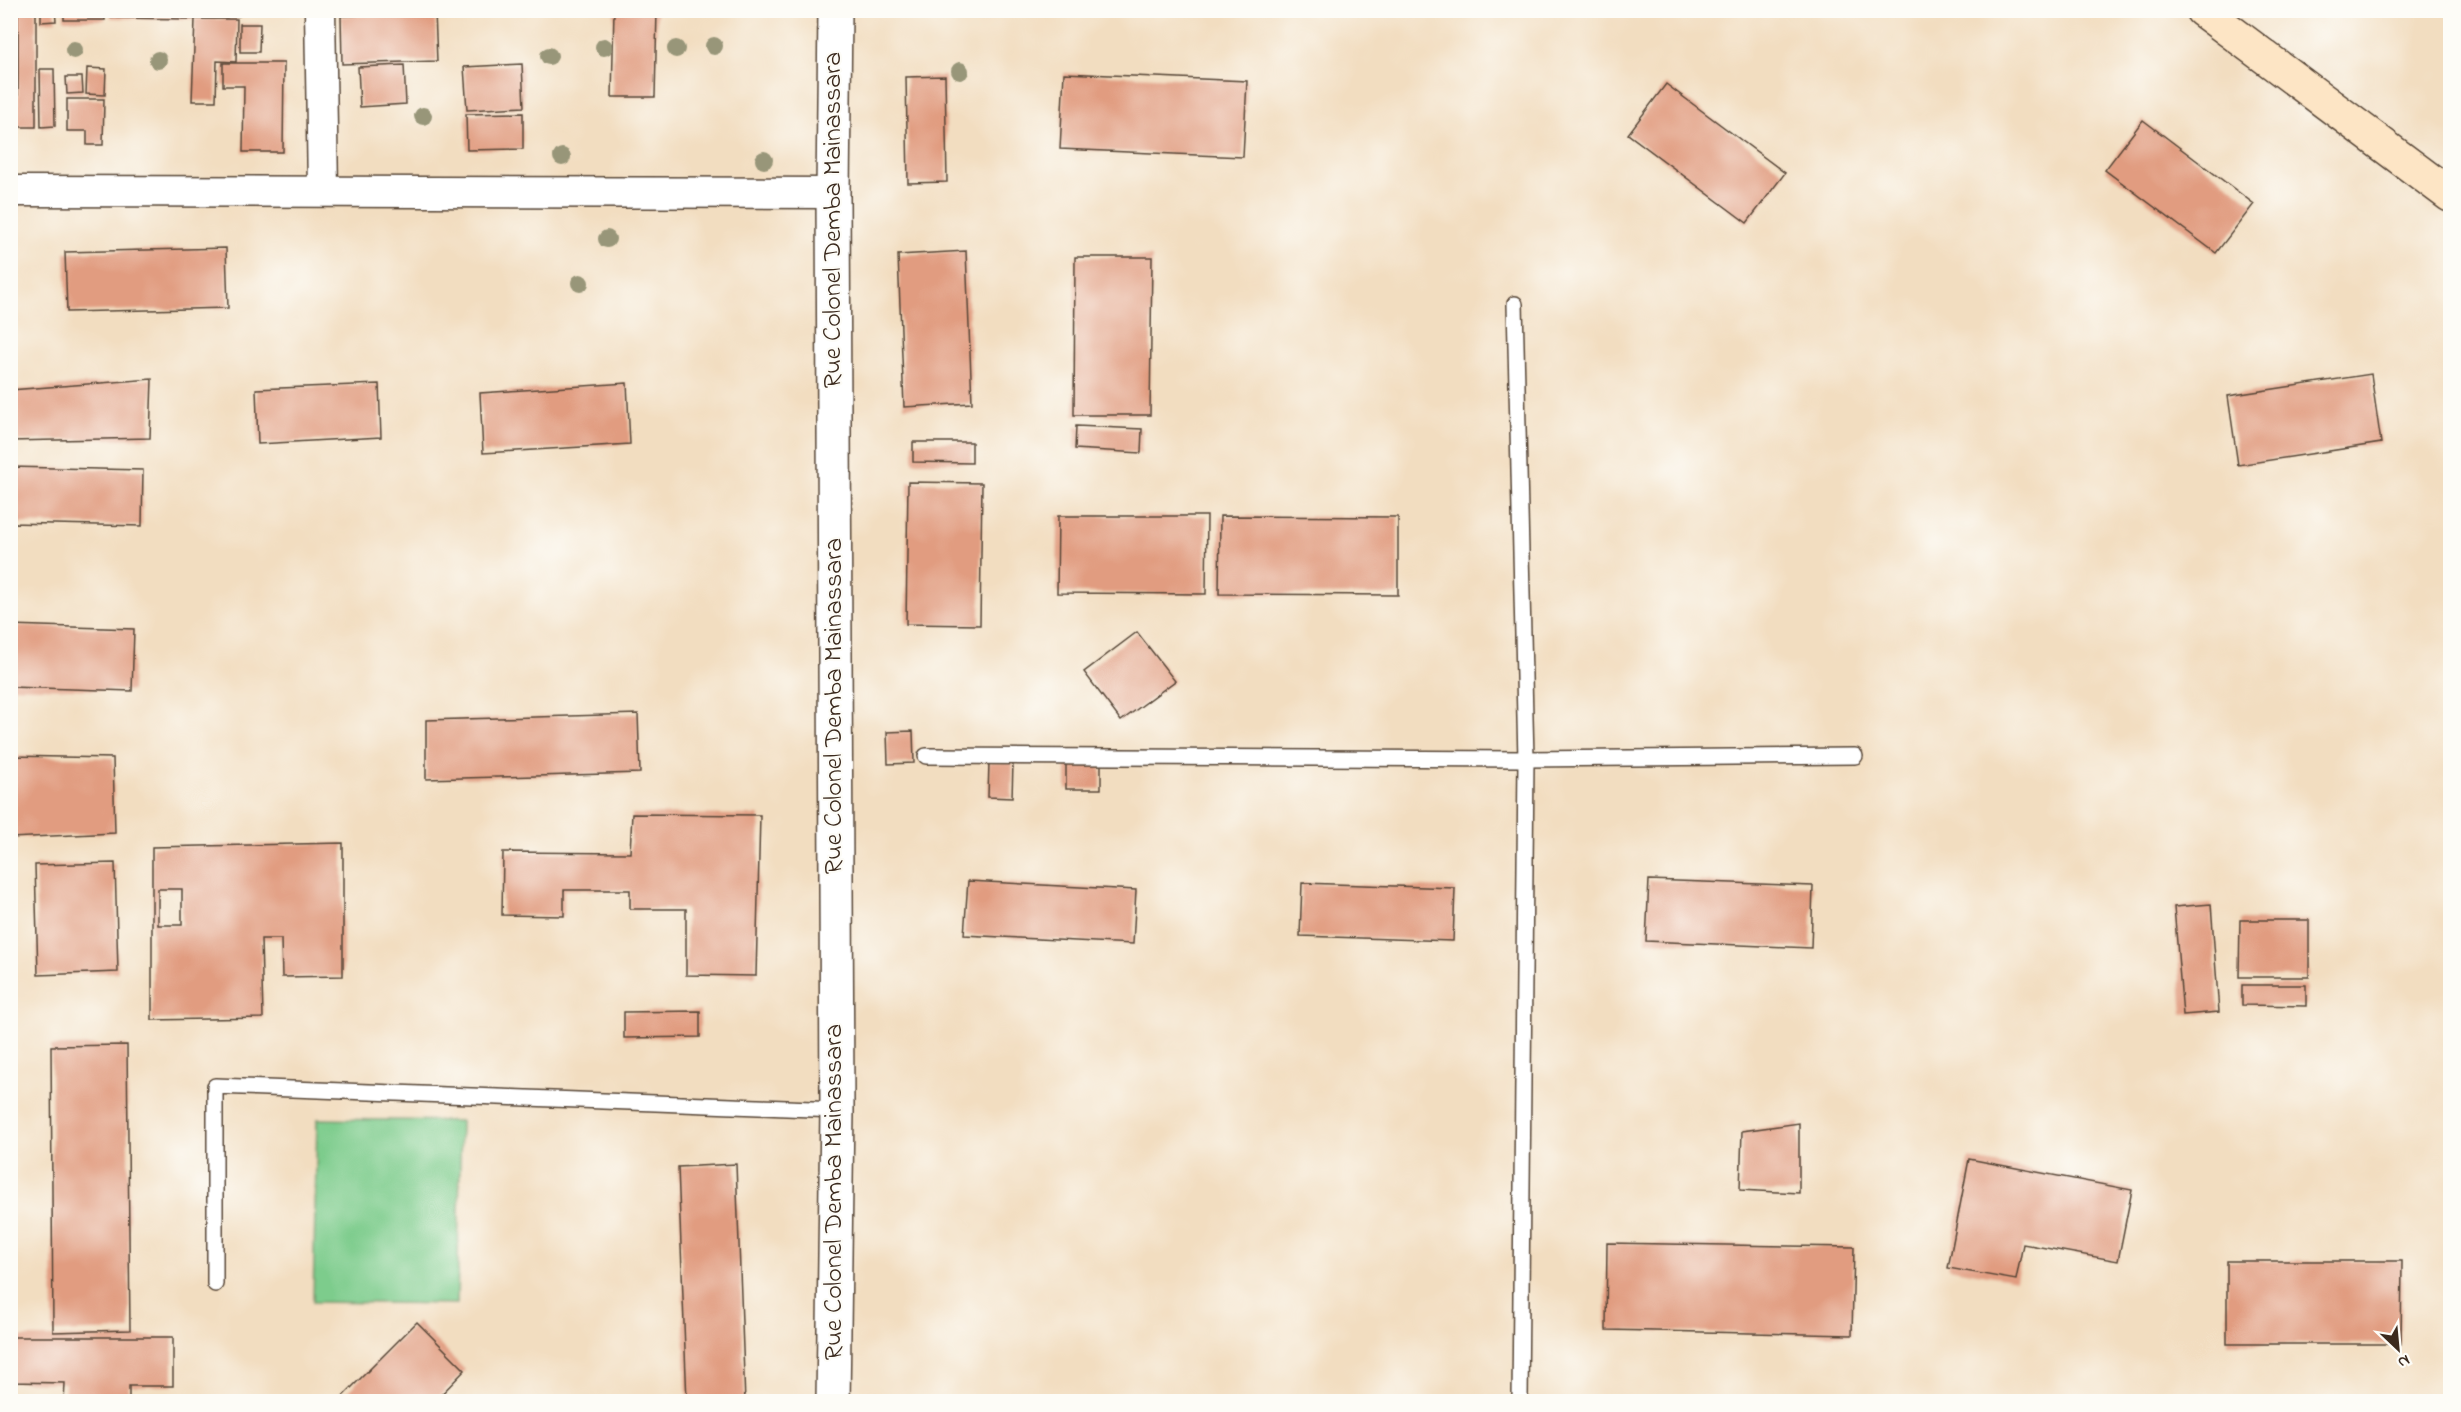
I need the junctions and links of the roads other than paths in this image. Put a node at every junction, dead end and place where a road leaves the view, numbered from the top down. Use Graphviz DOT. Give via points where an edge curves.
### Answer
graph roads {
  1 [pos="320,10"];
  2 [pos="835,10"];
  3 [pos="2202,10"];
  4 [pos="323,190"];
  5 [pos="10,191"];
  6 [pos="833,193"];
  7 [pos="2451,195"];
  8 [pos="1515,304"];
  9 [pos="926,756"];
  10 [pos="1855,756"];
  11 [pos="1526,759"];
  12 [pos="837,1110"];
  13 [pos="215,1284"];
  14 [pos="834,1401"];
  15 [pos="1520,1401"];
  1 -- 4 [label="street"];
  2 -- 6 [label="street, Rue Colonel Demba Mainassara"];
  3 -- 7 [label="main road"];
  4 -- 5 [label="street"];
  4 -- 6 [label="street"];
  6 -- 12 [label="street, Rue Colonel Demba Mainassara"];
  8 -- 11 [label="lane"];
  9 -- 11 [label="lane"];
  10 -- 11 [label="lane"];
  11 -- 15 [label="lane"];
  12 -- 13 [label="lane" via="215,1086"];
  12 -- 14 [label="street, Rue Colonel Demba Mainassara"];
}
